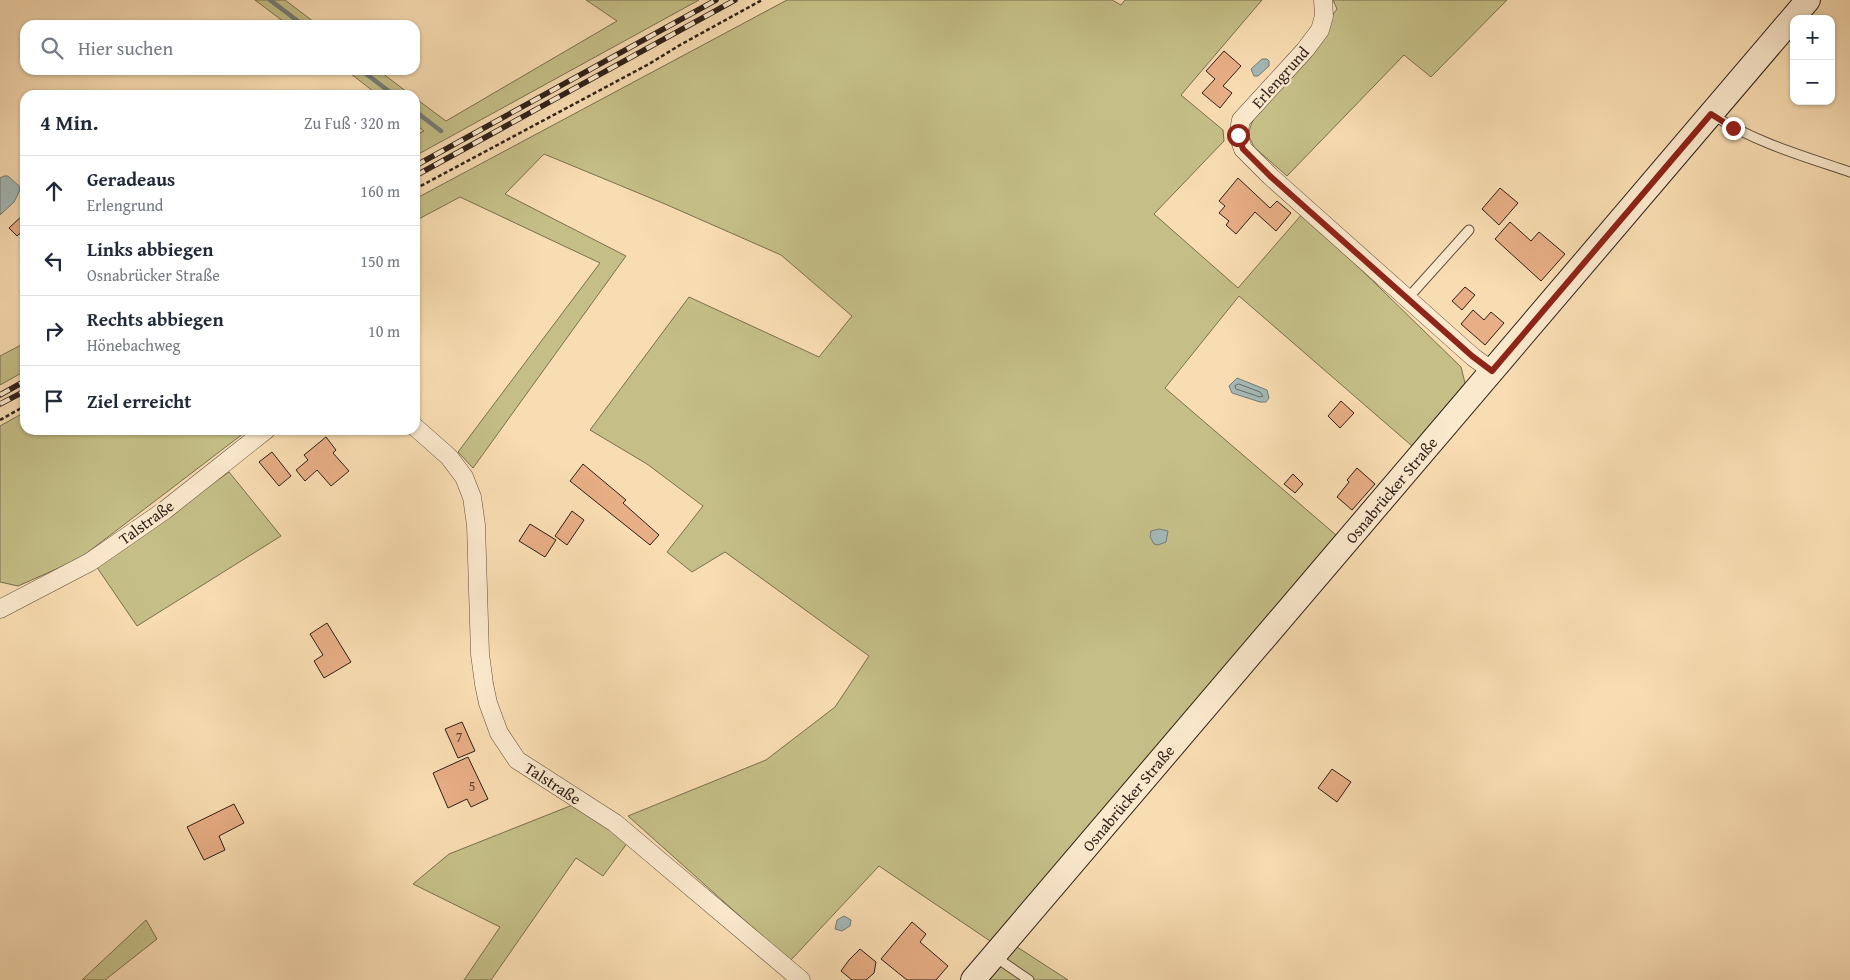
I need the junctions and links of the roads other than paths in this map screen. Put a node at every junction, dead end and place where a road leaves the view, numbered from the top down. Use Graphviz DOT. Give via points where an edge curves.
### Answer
graph roads {
  1 [pos="1323,0"];
  2 [pos="1808,0"];
  3 [pos="1711,114"];
  4 [pos="1850,172"];
  5 [pos="1469,230"];
  6 [pos="1408,298"];
  7 [pos="1492,371"];
  8 [pos="420,431"];
  9 [pos="260,435"];
  10 [pos="0,593"];
  11 [pos="18,600"];
  12 [pos="0,609"];
  13 [pos="994,955"];
  14 [pos="801,980"];
  15 [pos="973,980"];
  16 [pos="1029,980"];
  1 -- 6 [label="street, Erlengrund" via="1324,16 1320,30 1241,120 1238,135 1243,149 1270,176"];
  2 -- 3 [label="main road, Osnabrücker Straße"];
  3 -- 4 [label="lane" via="1758,140"];
  3 -- 7 [label="main road, Osnabrücker Straße"];
  5 -- 6 [label="lane"];
  6 -- 7 [label="street, Erlengrund"];
  7 -- 13 [label="main road, Osnabrücker Straße"];
  8 -- 14 [label="street, Talstraße" via="450,457 464,476 472,497 483,676 499,733 518,760 615,822"];
  9 -- 11 [label="street, Talstraße" via="165,510 90,562"];
  10 -- 11 [label="street"];
  11 -- 12 [label="street, Talstraße"];
  13 -- 15 [label="main road, Osnabrücker Straße"];
  13 -- 16 [label="lane"];
}
